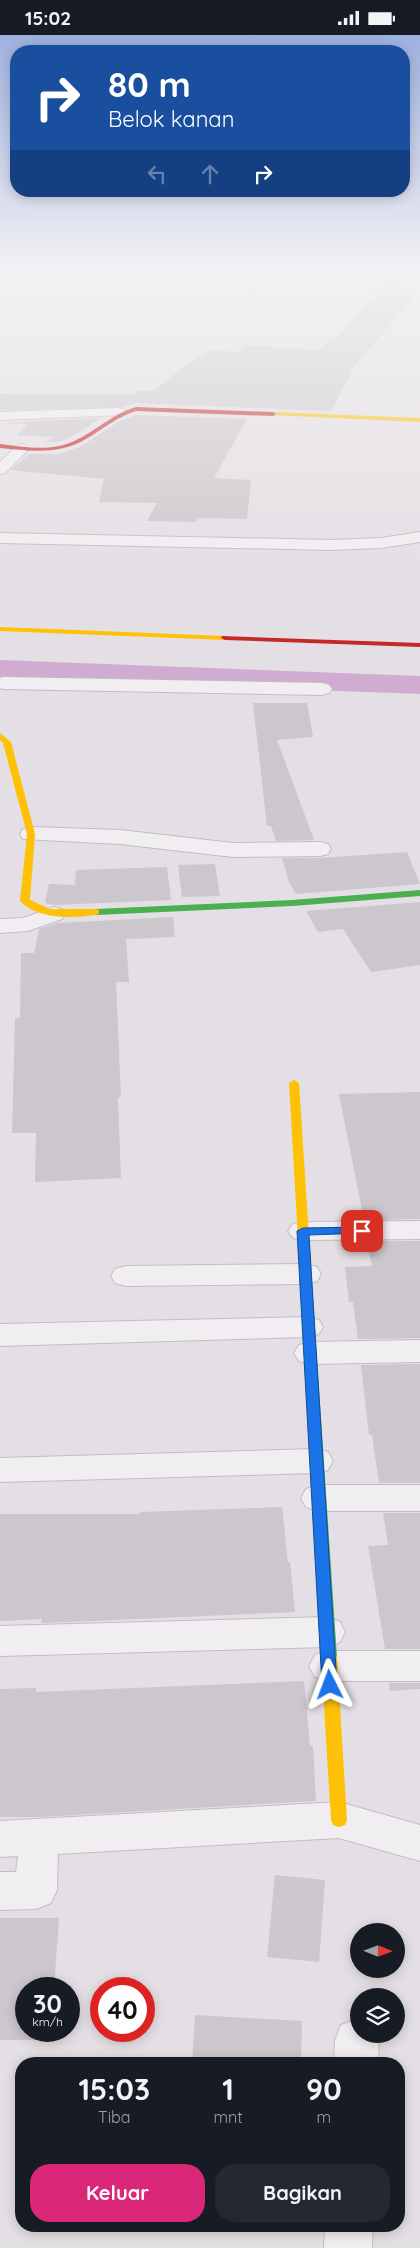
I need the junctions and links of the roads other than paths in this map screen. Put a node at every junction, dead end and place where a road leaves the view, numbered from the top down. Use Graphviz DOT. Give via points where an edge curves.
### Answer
graph roads {
  1 [pos="118,413"];
  2 [pos="0,416"];
  3 [pos="420,420"];
  4 [pos="0,445"];
  5 [pos="22,448"];
  6 [pos="0,469"];
  7 [pos="420,537"];
  8 [pos="0,538"];
  9 [pos="0,629"];
  10 [pos="420,645"];
  11 [pos="1,685"];
  12 [pos="322,689"];
  13 [pos="0,735"];
  14 [pos="31,834"];
  15 [pos="320,849"];
  16 [pos="420,893"];
  17 [pos="54,914"];
  18 [pos="0,926"];
  19 [pos="294,1083"];
  20 [pos="420,1230"];
  21 [pos="303,1231"];
  22 [pos="306,1274"];
  23 [pos="126,1276"];
  24 [pos="0,1335"];
  25 [pos="309,1340"];
  26 [pos="420,1351"];
  27 [pos="316,1461"];
  28 [pos="0,1470"];
  29 [pos="318,1498"];
  30 [pos="420,1498"];
  31 [pos="0,1641"];
  32 [pos="328,1649"];
  33 [pos="420,1666"];
  34 [pos="339,1821"];
  35 [pos="40,1838"];
  36 [pos="0,1839"];
  37 [pos="420,1843"];
  38 [pos="0,1891"];
  39 [pos="349,2232"];
  40 [pos="348,2248"];
  1 -- 2 [label="street"];
  1 -- 3 [label="street" via="143,409"];
  1 -- 5 [label="street" via="76,442 51,448"];
  4 -- 5 [label="street"];
  5 -- 6 [label="street"];
  7 -- 8 [label="street" via="331,545"];
  9 -- 10 [label="street"];
  11 -- 12 [label="street"];
  13 -- 14 [label="street" via="7,741"];
  14 -- 15 [label="street" via="120,837 232,850"];
  14 -- 17 [label="street" via="25,901 35,909"];
  16 -- 17 [label="street" via="292,903"];
  17 -- 18 [label="street" via="31,924"];
  19 -- 21 [label="street"];
  20 -- 21 [label="street"];
  21 -- 22 [label="street"];
  22 -- 23 [label="street"];
  22 -- 25 [label="street"];
  24 -- 25 [label="street"];
  25 -- 26 [label="street"];
  25 -- 27 [label="street"];
  27 -- 28 [label="street"];
  27 -- 29 [label="street"];
  29 -- 30 [label="street"];
  29 -- 32 [label="street"];
  31 -- 32 [label="street"];
  32 -- 33 [label="street"];
  32 -- 34 [label="street"];
  34 -- 35 [label="street"];
  34 -- 37 [label="street"];
  35 -- 36 [label="street"];
  35 -- 38 [label="street" via="36,1890"];
  39 -- 40 [label="street"];
}
